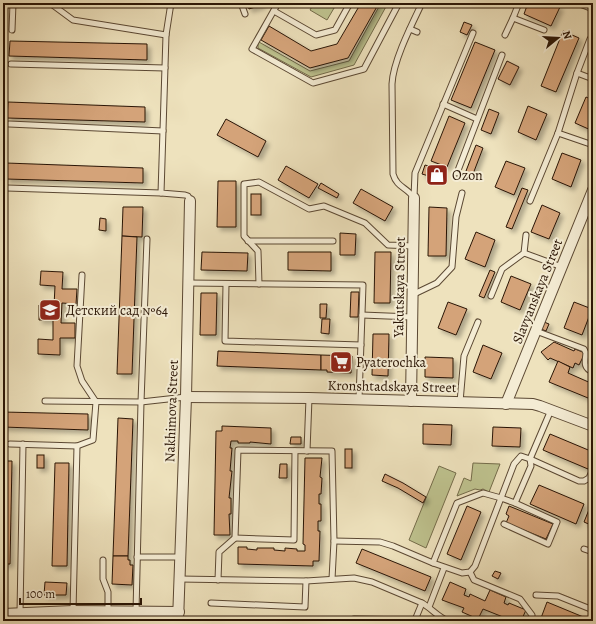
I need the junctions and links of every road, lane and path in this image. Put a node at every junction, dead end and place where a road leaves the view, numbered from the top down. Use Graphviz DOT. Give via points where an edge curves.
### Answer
graph roads {
  1 [pos="13,3"];
  2 [pos="50,3"];
  3 [pos="171,3"];
  4 [pos="241,3"];
  5 [pos="278,3"];
  6 [pos="350,3"];
  7 [pos="399,3"];
  8 [pos="422,3"];
  9 [pos="519,3"];
  10 [pos="580,4"];
  11 [pos="593,9"];
  12 [pos="274,11"];
  13 [pos="245,14"];
  14 [pos="513,18"];
  15 [pos="410,29"];
  16 [pos="12,30"];
  17 [pos="544,30"];
  18 [pos="418,32"];
  19 [pos="473,33"];
  20 [pos="505,35"];
  21 [pos="166,36"];
  22 [pos="590,39"];
  23 [pos="502,55"];
  24 [pos="11,64"];
  25 [pos="164,68"];
  26 [pos="578,73"];
  27 [pos="593,79"];
  28 [pos="443,104"];
  29 [pos="477,119"];
  30 [pos="10,124"];
  31 [pos="163,131"];
  32 [pos="558,133"];
  33 [pos="593,145"];
  34 [pos="457,173"];
  35 [pos="7,188"];
  36 [pos="593,190"];
  37 [pos="462,192"];
  38 [pos="161,193"];
  39 [pos="414,198"];
  40 [pos="190,201"];
  41 [pos="530,201"];
  42 [pos="589,212"];
  43 [pos="526,236"];
  44 [pos="148,239"];
  45 [pos="248,241"];
  46 [pos="334,241"];
  47 [pos="413,246"];
  48 [pos="524,253"];
  49 [pos="562,266"];
  50 [pos="82,275"];
  51 [pos="188,283"];
  52 [pos="226,284"];
  53 [pos="259,284"];
  54 [pos="412,295"];
  55 [pos="491,296"];
  56 [pos="362,315"];
  57 [pos="412,317"];
  58 [pos="478,322"];
  59 [pos="536,331"];
  60 [pos="361,345"];
  61 [pos="593,372"];
  62 [pos="186,397"];
  63 [pos="309,398"];
  64 [pos="359,399"];
  65 [pos="45,401"];
  66 [pos="411,401"];
  67 [pos="96,402"];
  68 [pos="140,402"];
  69 [pos="460,402"];
  70 [pos="506,404"];
  71 [pos="552,410"];
  72 [pos="593,426"];
  73 [pos="10,444"];
  74 [pos="23,444"];
  75 [pos="77,446"];
  76 [pos="295,451"];
  77 [pos="307,451"];
  78 [pos="530,459"];
  79 [pos="593,470"];
  80 [pos="501,498"];
  81 [pos="515,503"];
  82 [pos="504,524"];
  83 [pos="235,538"];
  84 [pos="334,541"];
  85 [pos="584,550"];
  86 [pos="593,552"];
  87 [pos="137,557"];
  88 [pos="181,557"];
  89 [pos="103,560"];
  90 [pos="433,563"];
  91 [pos="444,568"];
  92 [pos="470,572"];
  93 [pos="180,579"];
  94 [pos="218,580"];
  95 [pos="332,580"];
  96 [pos="306,581"];
  97 [pos="536,596"];
  98 [pos="211,603"];
  99 [pos="422,603"];
  100 [pos="429,607"];
  101 [pos="593,610"];
  102 [pos="73,611"];
  103 [pos="108,612"];
  104 [pos="136,612"];
  105 [pos="11,616"];
  106 [pos="179,616"];
  107 [pos="354,618"];
  108 [pos="371,620"];
  109 [pos="398,620"];
  110 [pos="415,620"];
  111 [pos="448,621"];
  112 [pos="532,621"];
  1 -- 16 [label="lane"];
  2 -- 21 [label="lane" via="73,20"];
  3 -- 21 [label="lane"];
  4 -- 13 [label="lane"];
  5 -- 12 [label="lane"];
  6 -- 12 [label="lane" via="334,30 316,35"];
  7 -- 12 [label="lane" via="364,69 314,83 252,50"];
  8 -- 15 [label="lane"];
  9 -- 14 [label="lane"];
  10 -- 11 [label="lane"];
  14 -- 17 [label="lane"];
  14 -- 20 [label="lane"];
  15 -- 18 [label="lane"];
  15 -- 39 [label="lane" via="393,74 393,174 397,184"];
  19 -- 28 [label="lane"];
  21 -- 25 [label="lane"];
  22 -- 26 [label="lane"];
  23 -- 29 [label="lane"];
  24 -- 25 [label="lane"];
  25 -- 31 [label="lane"];
  26 -- 27 [label="lane"];
  26 -- 32 [label="lane"];
  28 -- 29 [label="lane"];
  28 -- 39 [label="lane" via="415,173"];
  29 -- 34 [label="lane"];
  30 -- 31 [label="lane"];
  31 -- 38 [label="lane"];
  32 -- 33 [label="lane"];
  32 -- 41 [label="lane"];
  35 -- 38 [label="lane"];
  36 -- 42 [label="street, Slavyanskaya Street"];
  37 -- 54 [label="lane" via="456,217 452,267 437,283"];
  38 -- 40 [label="lane" via="185,195"];
  39 -- 47 [label="street, Yakutskaya Street"];
  40 -- 51 [label="street, Nakhimova Street"];
  42 -- 49 [label="street, Slavyanskaya Street"];
  43 -- 48 [label="lane"];
  44 -- 68 [label="lane"];
  45 -- 46 [label="lane"];
  45 -- 47 [label="lane" via="244,236 244,184 259,182 309,209 324,206 365,223 388,245"];
  45 -- 53 [label="lane" via="258,251"];
  47 -- 54 [label="street, Yakutskaya Street"];
  48 -- 49 [label="lane"];
  48 -- 55 [label="lane" via="502,269"];
  49 -- 59 [label="street, Slavyanskaya Street"];
  50 -- 67 [label="lane" via="77,366 82,381"];
  51 -- 52 [label="lane"];
  51 -- 62 [label="street, Nakhimova Street"];
  52 -- 53 [label="lane"];
  52 -- 60 [label="lane" via="225,341"];
  53 -- 56 [label="lane" via="363,285"];
  54 -- 57 [label="street, Yakutskaya Street"];
  56 -- 57 [label="lane"];
  56 -- 60 [label="lane"];
  57 -- 66 [label="street, Yakutskaya Street"];
  58 -- 69 [label="lane" via="464,356"];
  59 -- 61 [label="lane" via="584,349 584,364"];
  59 -- 70 [label="street, Slavyanskaya Street"];
  60 -- 64 [label="lane"];
  62 -- 63 [label="street, Kronshtadskaya Street"];
  62 -- 68 [label="lane"];
  62 -- 88 [label="street, Nakhimova Street"];
  63 -- 64 [label="street, Kronshtadskaya Street"];
  63 -- 77 [label="lane"];
  64 -- 66 [label="street, Kronshtadskaya Street"];
  65 -- 67 [label="lane"];
  66 -- 69 [label="street, Kronshtadskaya Street"];
  67 -- 68 [label="lane"];
  67 -- 75 [label="lane" via="93,440"];
  68 -- 87 [label="lane"];
  69 -- 70 [label="street, Kronshtadskaya Street"];
  70 -- 71 [label="street, Kronshtadskaya Street" via="533,404"];
  71 -- 72 [label="street, Kronshtadskaya Street"];
  71 -- 78 [label="lane"];
  73 -- 74 [label="lane"];
  74 -- 75 [label="lane"];
  74 -- 105 [label="lane"];
  75 -- 102 [label="lane"];
  76 -- 77 [label="lane"];
  76 -- 83 [label="lane" via="238,450"];
  76 -- 83 [label="lane" via="294,540"];
  77 -- 84 [label="lane" via="332,451"];
  78 -- 79 [label="lane" via="584,481"];
  78 -- 80 [label="lane" via="521,456 514,464"];
  78 -- 81 [label="lane" via="531,466"];
  80 -- 81 [label="lane"];
  80 -- 90 [label="lane" via="482,493 457,503"];
  80 -- 92 [label="lane" via="475,566"];
  81 -- 82 [label="lane" via="557,522 548,544"];
  83 -- 94 [label="lane" via="219,552"];
  84 -- 90 [label="lane" via="380,542"];
  84 -- 95 [label="lane"];
  85 -- 86 [label="lane"];
  87 -- 88 [label="lane"];
  87 -- 104 [label="lane"];
  88 -- 93 [label="street, Nakhimova Street"];
  89 -- 103 [label="lane"];
  90 -- 91 [label="lane"];
  91 -- 92 [label="lane" via="462,573"];
  91 -- 100 [label="lane"];
  92 -- 112 [label="lane" via="474,580 520,599 532,614"];
  93 -- 94 [label="lane"];
  93 -- 106 [label="street, Nakhimova Street"];
  94 -- 96 [label="lane"];
  95 -- 96 [label="lane"];
  95 -- 99 [label="lane" via="354,578 372,582"];
  96 -- 98 [label="lane" via="305,607"];
  97 -- 101 [label="lane" via="558,596"];
  99 -- 100 [label="lane"];
  99 -- 110 [label="lane"];
  100 -- 111 [label="lane"];
  102 -- 103 [label="street"];
  102 -- 105 [label="street"];
  103 -- 104 [label="street"];
  104 -- 106 [label="street"];
  107 -- 108 [label="lane"];
  108 -- 109 [label="lane"];
  109 -- 110 [label="lane"];
}
